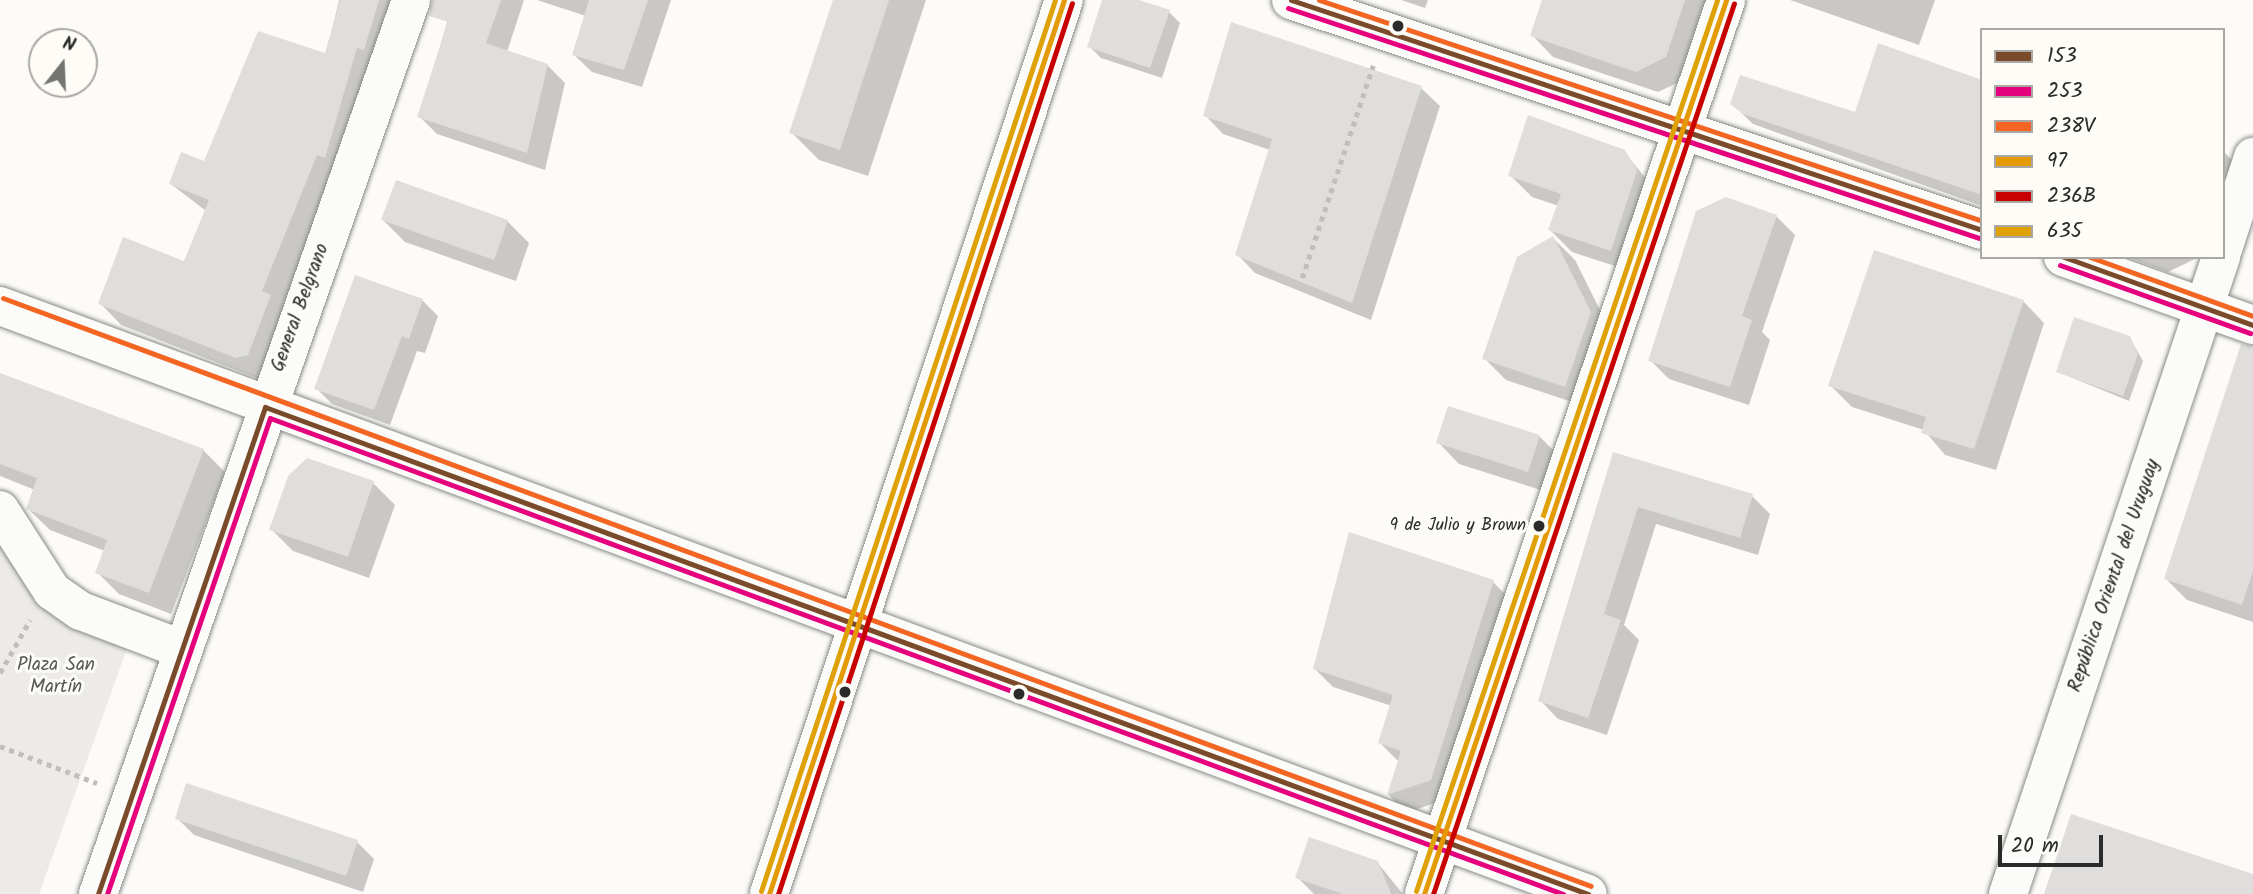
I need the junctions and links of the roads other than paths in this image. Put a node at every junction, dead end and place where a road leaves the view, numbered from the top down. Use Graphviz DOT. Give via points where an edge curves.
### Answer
graph roads {
  1 [pos="411,0"];
  2 [pos="1064,0"];
  3 [pos="1291,0"];
  4 [pos="1726,0"];
  5 [pos="1686,128"];
  6 [pos="2253,157"];
  7 [pos="1980,229"];
  8 [pos="2225,243"];
  9 [pos="2069,259"];
  10 [pos="2220,259"];
  11 [pos="0,306"];
  12 [pos="2204,308"];
  13 [pos="2253,325"];
  14 [pos="265,407"];
  15 [pos="0,510"];
  16 [pos="858,625"];
  17 [pos="179,648"];
  18 [pos="1443,841"];
  19 [pos="98,894"];
  20 [pos="769,894"];
  21 [pos="1424,894"];
  22 [pos="1588,894"];
  23 [pos="2008,894"];
  1 -- 14 [label="street, General Belgrano"];
  2 -- 16 [label="street"];
  3 -- 5 [label="street"];
  4 -- 5 [label="street"];
  5 -- 7 [label="street"];
  5 -- 18 [label="street"];
  6 -- 8 [label="street"];
  9 -- 12 [label="street"];
  10 -- 12 [label="street, República Oriental del Uruguay"];
  11 -- 14 [label="street"];
  12 -- 13 [label="street"];
  12 -- 23 [label="street, República Oriental del Uruguay"];
  14 -- 16 [label="street"];
  14 -- 17 [label="street, General Belgrano"];
  15 -- 17 [label="street" via="51,591 81,611"];
  16 -- 18 [label="street"];
  16 -- 20 [label="street"];
  17 -- 19 [label="street, General Belgrano"];
  18 -- 21 [label="street"];
  18 -- 22 [label="street"];
}
